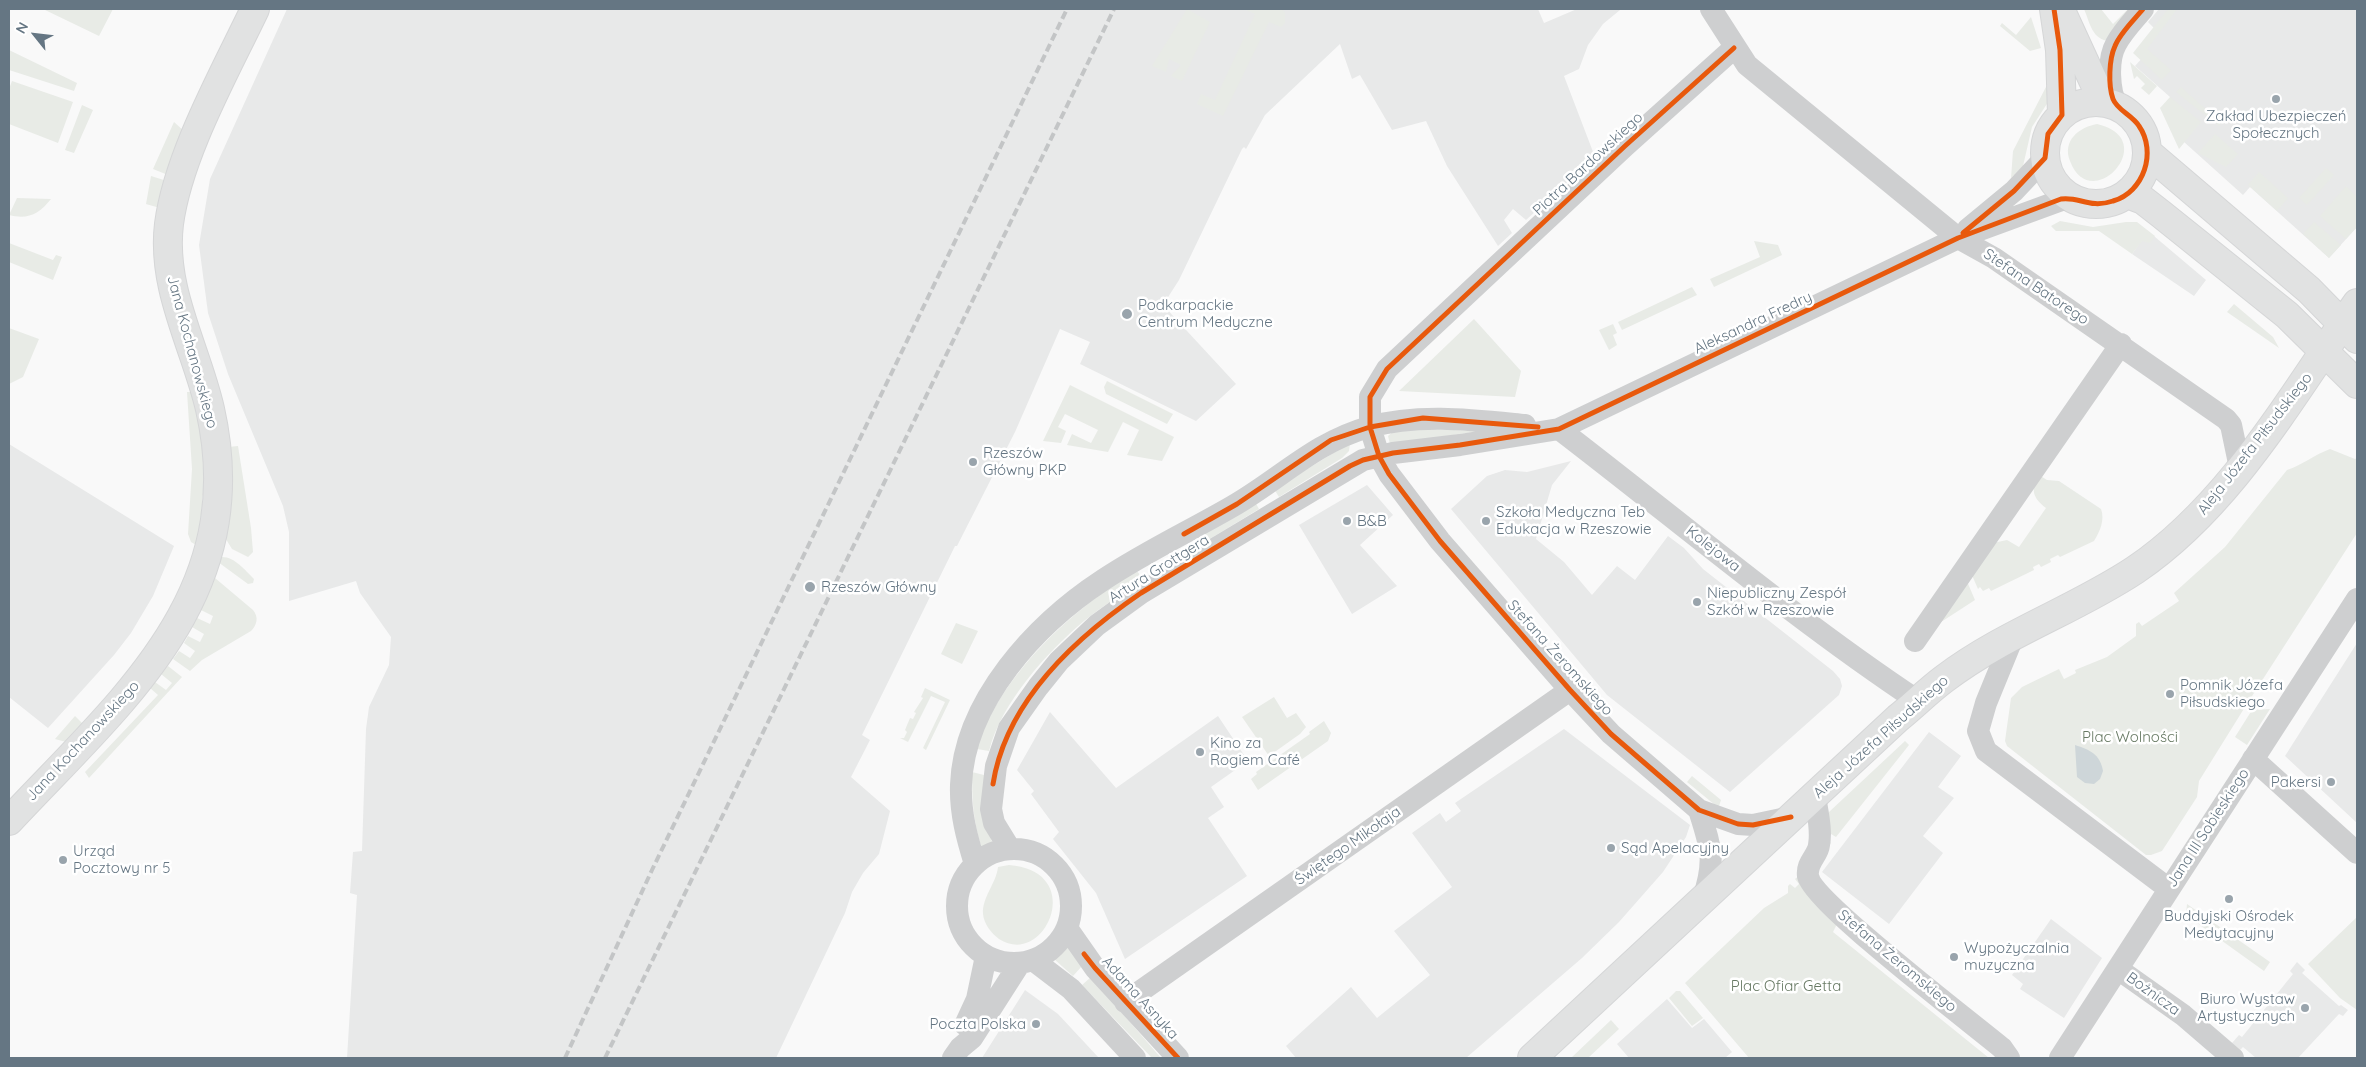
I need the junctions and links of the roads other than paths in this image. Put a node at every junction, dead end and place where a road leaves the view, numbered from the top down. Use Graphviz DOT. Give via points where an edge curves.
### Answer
graph roads {
  1 [pos="255,9"];
  2 [pos="1711,9"];
  3 [pos="2054,9"];
  4 [pos="2060,9"];
  5 [pos="2142,9"];
  6 [pos="1734,48"];
  7 [pos="2110,95"];
  8 [pos="2062,115"];
  9 [pos="2148,152"];
  10 [pos="2045,158"];
  11 [pos="2127,194"];
  12 [pos="2070,197"];
  13 [pos="1958,238"];
  14 [pos="2352,322"];
  15 [pos="2120,344"];
  16 [pos="2324,352"];
  17 [pos="2357,384"];
  18 [pos="1370,427"];
  19 [pos="1559,429"];
  20 [pos="1379,456"];
  21 [pos="2240,468"];
  22 [pos="2357,599"];
  23 [pos="2013,637"];
  24 [pos="1915,641"];
  25 [pos="1570,690"];
  26 [pos="1918,701"];
  27 [pos="2253,759"];
  28 [pos="1815,795"];
  29 [pos="1699,810"];
  30 [pos="1791,818"];
  31 [pos="9,821"];
  32 [pos="1010,849"];
  33 [pos="2357,853"];
  34 [pos="975,864"];
  35 [pos="2169,889"];
  36 [pos="1703,899"];
  37 [pos="1067,928"];
  38 [pos="986,956"];
  39 [pos="1026,962"];
  40 [pos="2118,968"];
  41 [pos="1126,1002"];
  42 [pos="957,1053"];
  43 [pos="1135,1058"];
  44 [pos="1178,1058"];
  45 [pos="1532,1058"];
  46 [pos="2009,1058"];
  47 [pos="2060,1058"];
  48 [pos="2233,1058"];
  1 -- 31 [label="street, Jana Kochanowskiego" via="194,141 176,188 169,225 171,274 178,308 206,389 217,449 219,495 206,560 193,596 153,664"];
  2 -- 6 [label="street, Stefana Batorego"];
  3 -- 8 [label="street" via="2060,50"];
  4 -- 7 [label="street"];
  5 -- 7 [label="street" via="2115,45"];
  6 -- 13 [label="street, Stefana Batorego" via="1776,90"];
  6 -- 18 [label="street, Piotra Bardowskiego" via="1388,369 1370,397"];
  7 -- 8 [label="street" via="2084,103"];
  7 -- 9 [label="street" via="2140,126"];
  8 -- 10 [label="street" via="2048,134"];
  9 -- 11 [label="street" via="2142,176"];
  9 -- 14 [label="street" via="2309,290"];
  10 -- 12 [label="street" via="2053,181"];
  10 -- 13 [label="street" via="2014,191"];
  11 -- 12 [label="street" via="2110,202 2093,204"];
  11 -- 16 [label="street" via="2143,200 2169,220 2287,315"];
  12 -- 13 [label="street"];
  13 -- 15 [label="street, Stefana Batorego" via="1994,258"];
  13 -- 19 [label="street, Aleksandra Fredry"];
  14 -- 16 [label="street, Aleja Józefa Piłsudskiego"];
  15 -- 21 [label="street, Stefana Batorego" via="2226,419 2231,425"];
  15 -- 24 [label="street"];
  16 -- 17 [label="street"];
  16 -- 21 [label="street, Aleja Józefa Piłsudskiego"];
  18 -- 19 [label="street, Artura Grottgera" via="1423,418"];
  18 -- 20 [label="street, Stefana Żeromskiego"];
  18 -- 34 [label="street, Artura Grottgera" via="1331,440 1237,504 1102,581 1042,630 1019,655 981,709 967,743 962,769 961,806"];
  19 -- 20 [label="street, Artura Grottgera"];
  19 -- 26 [label="street, Kolejowa" via="1879,676"];
  20 -- 25 [label="street, Stefana Żeromskiego" via="1400,491 1440,541"];
  20 -- 32 [label="street, Artura Grottgera" via="1350,466 1141,593 1097,626 1059,661 1010,728 996,766 991,809 994,823"];
  21 -- 23 [label="street, Aleja Józefa Piłsudskiego" via="2191,525 2136,570"];
  22 -- 27 [label="street, Jana III Sobieskiego"];
  23 -- 26 [label="street, Aleja Józefa Piłsudskiego" via="1944,678"];
  23 -- 35 [label="street" via="1978,731 1986,751"];
  25 -- 29 [label="street, Stefana Żeromskiego" via="1611,734"];
  25 -- 41 [label="street, Świętego Mikołaja"];
  26 -- 28 [label="street, Aleja Józefa Piłsudskiego"];
  27 -- 33 [label="street"];
  27 -- 35 [label="street, Jana III Sobieskiego"];
  28 -- 30 [label="street, Aleja Józefa Piłsudskiego"];
  28 -- 46 [label="street, Stefana Żeromskiego" via="1820,836 1819,848 1810,861 1808,875 1811,883 1845,920 2002,1048"];
  29 -- 30 [label="street, Stefana Żeromskiego" via="1738,824 1753,825"];
  29 -- 36 [label="street" via="1711,858 1711,874"];
  30 -- 36 [label="street, Aleja Józefa Piłsudskiego"];
  32 -- 34 [label="street" via="992,853"];
  32 -- 37 [label="street" via="1035,852 1059,869 1071,896 1072,910"];
  34 -- 38 [label="street" via="958,891 957,917 968,941"];
  35 -- 40 [label="street, Jana III Sobieskiego"];
  36 -- 45 [label="street, Aleja Józefa Piłsudskiego"];
  37 -- 39 [label="street" via="1052,949"];
  37 -- 41 [label="street, Adama Asnyka" via="1095,968"];
  38 -- 39 [label="street" via="1002,963"];
  38 -- 42 [label="street" via="977,1000 959,1037"];
  39 -- 42 [label="street" via="972,1038"];
  39 -- 43 [label="street" via="1071,990"];
  40 -- 47 [label="street, Jana III Sobieskiego"];
  40 -- 48 [label="street, Bożnicza" via="2183,1015"];
  41 -- 44 [label="street, Adama Asnyka"];
}
